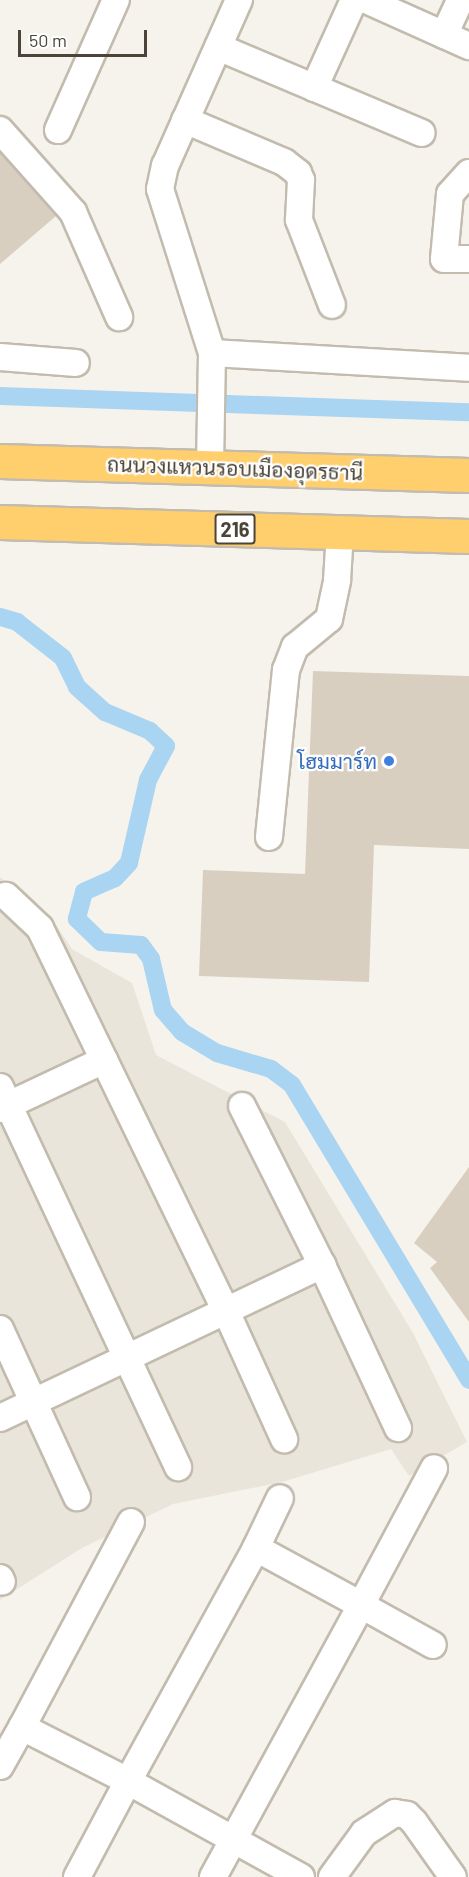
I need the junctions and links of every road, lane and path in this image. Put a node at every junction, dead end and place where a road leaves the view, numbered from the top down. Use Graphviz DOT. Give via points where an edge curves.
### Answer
graph roads {
  1 [pos="116,0"];
  2 [pos="239,0"];
  3 [pos="354,0"];
  4 [pos="366,0"];
  5 [pos="460,0"];
  6 [pos="444,34"];
  7 [pos="469,46"];
  8 [pos="218,47"];
  9 [pos="314,88"];
  10 [pos="185,120"];
  11 [pos="0,130"];
  12 [pos="58,130"];
  13 [pos="422,133"];
  14 [pos="469,173"];
  15 [pos="469,259"];
  16 [pos="332,304"];
  17 [pos="119,317"];
  18 [pos="212,353"];
  19 [pos="0,357"];
  20 [pos="76,363"];
  21 [pos="469,368"];
  22 [pos="0,461"];
  23 [pos="210,467"];
  24 [pos="469,475"];
  25 [pos="0,522"];
  26 [pos="340,532"];
  27 [pos="469,536"];
  28 [pos="269,837"];
  29 [pos="6,896"];
  30 [pos="104,1060"];
  31 [pos="3,1100"];
  32 [pos="242,1106"];
  33 [pos="322,1265"];
  34 [pos="226,1311"];
  35 [pos="0,1329"];
  36 [pos="128,1358"];
  37 [pos="32,1403"];
  38 [pos="0,1418"];
  39 [pos="398,1428"];
  40 [pos="284,1439"];
  41 [pos="178,1467"];
  42 [pos="434,1468"];
  43 [pos="77,1497"];
  44 [pos="280,1498"];
  45 [pos="131,1522"];
  46 [pos="256,1548"];
  47 [pos="361,1605"];
  48 [pos="433,1645"];
  49 [pos="22,1727"];
  50 [pos="0,1766"];
  51 [pos="128,1781"];
  52 [pos="233,1839"];
  53 [pos="77,1877"];
  54 [pos="213,1877"];
  55 [pos="301,1877"];
  56 [pos="332,1877"];
  57 [pos="453,1877"];
  1 -- 12 [label="street"];
  2 -- 8 [label="street"];
  3 -- 9 [label="street"];
  4 -- 6 [label="street"];
  5 -- 6 [label="street"];
  6 -- 7 [label="street"];
  8 -- 9 [label="street"];
  8 -- 10 [label="street"];
  9 -- 13 [label="street"];
  10 -- 16 [label="street" via="284,162 298,173 298,220"];
  10 -- 18 [label="street" via="165,166 160,189"];
  11 -- 17 [label="street" via="74,212"];
  14 -- 15 [label="street" via="450,194 444,259"];
  18 -- 21 [label="street"];
  18 -- 23 [label="street"];
  19 -- 20 [label="street"];
  22 -- 23 [label="highway, ถนนวงแหวนรอบเมืองอุดรธานี"];
  23 -- 24 [label="highway, ถนนวงแหวนรอบเมืองอุดรธานี"];
  25 -- 26 [label="highway, 216"];
  26 -- 27 [label="highway, 216"];
  26 -- 28 [label="street" via="337,580 329,619 295,647 286,670"];
  29 -- 30 [label="street" via="40,928"];
  30 -- 31 [label="street"];
  30 -- 34 [label="street"];
  31 -- 36 [label="street"];
  32 -- 33 [label="street"];
  33 -- 34 [label="street"];
  33 -- 39 [label="street"];
  34 -- 36 [label="street"];
  34 -- 40 [label="street"];
  35 -- 37 [label="street"];
  36 -- 37 [label="street"];
  36 -- 41 [label="street"];
  37 -- 38 [label="street"];
  37 -- 43 [label="street"];
  42 -- 47 [label="street"];
  44 -- 46 [label="street"];
  45 -- 49 [label="street"];
  46 -- 47 [label="street"];
  46 -- 51 [label="street"];
  47 -- 48 [label="street"];
  47 -- 52 [label="street"];
  49 -- 50 [label="street"];
  49 -- 51 [label="street"];
  51 -- 52 [label="street"];
  51 -- 53 [label="street"];
  52 -- 54 [label="street"];
  52 -- 55 [label="street"];
  56 -- 57 [label="street" via="364,1833 395,1813 407,1815 414,1822"];
}
